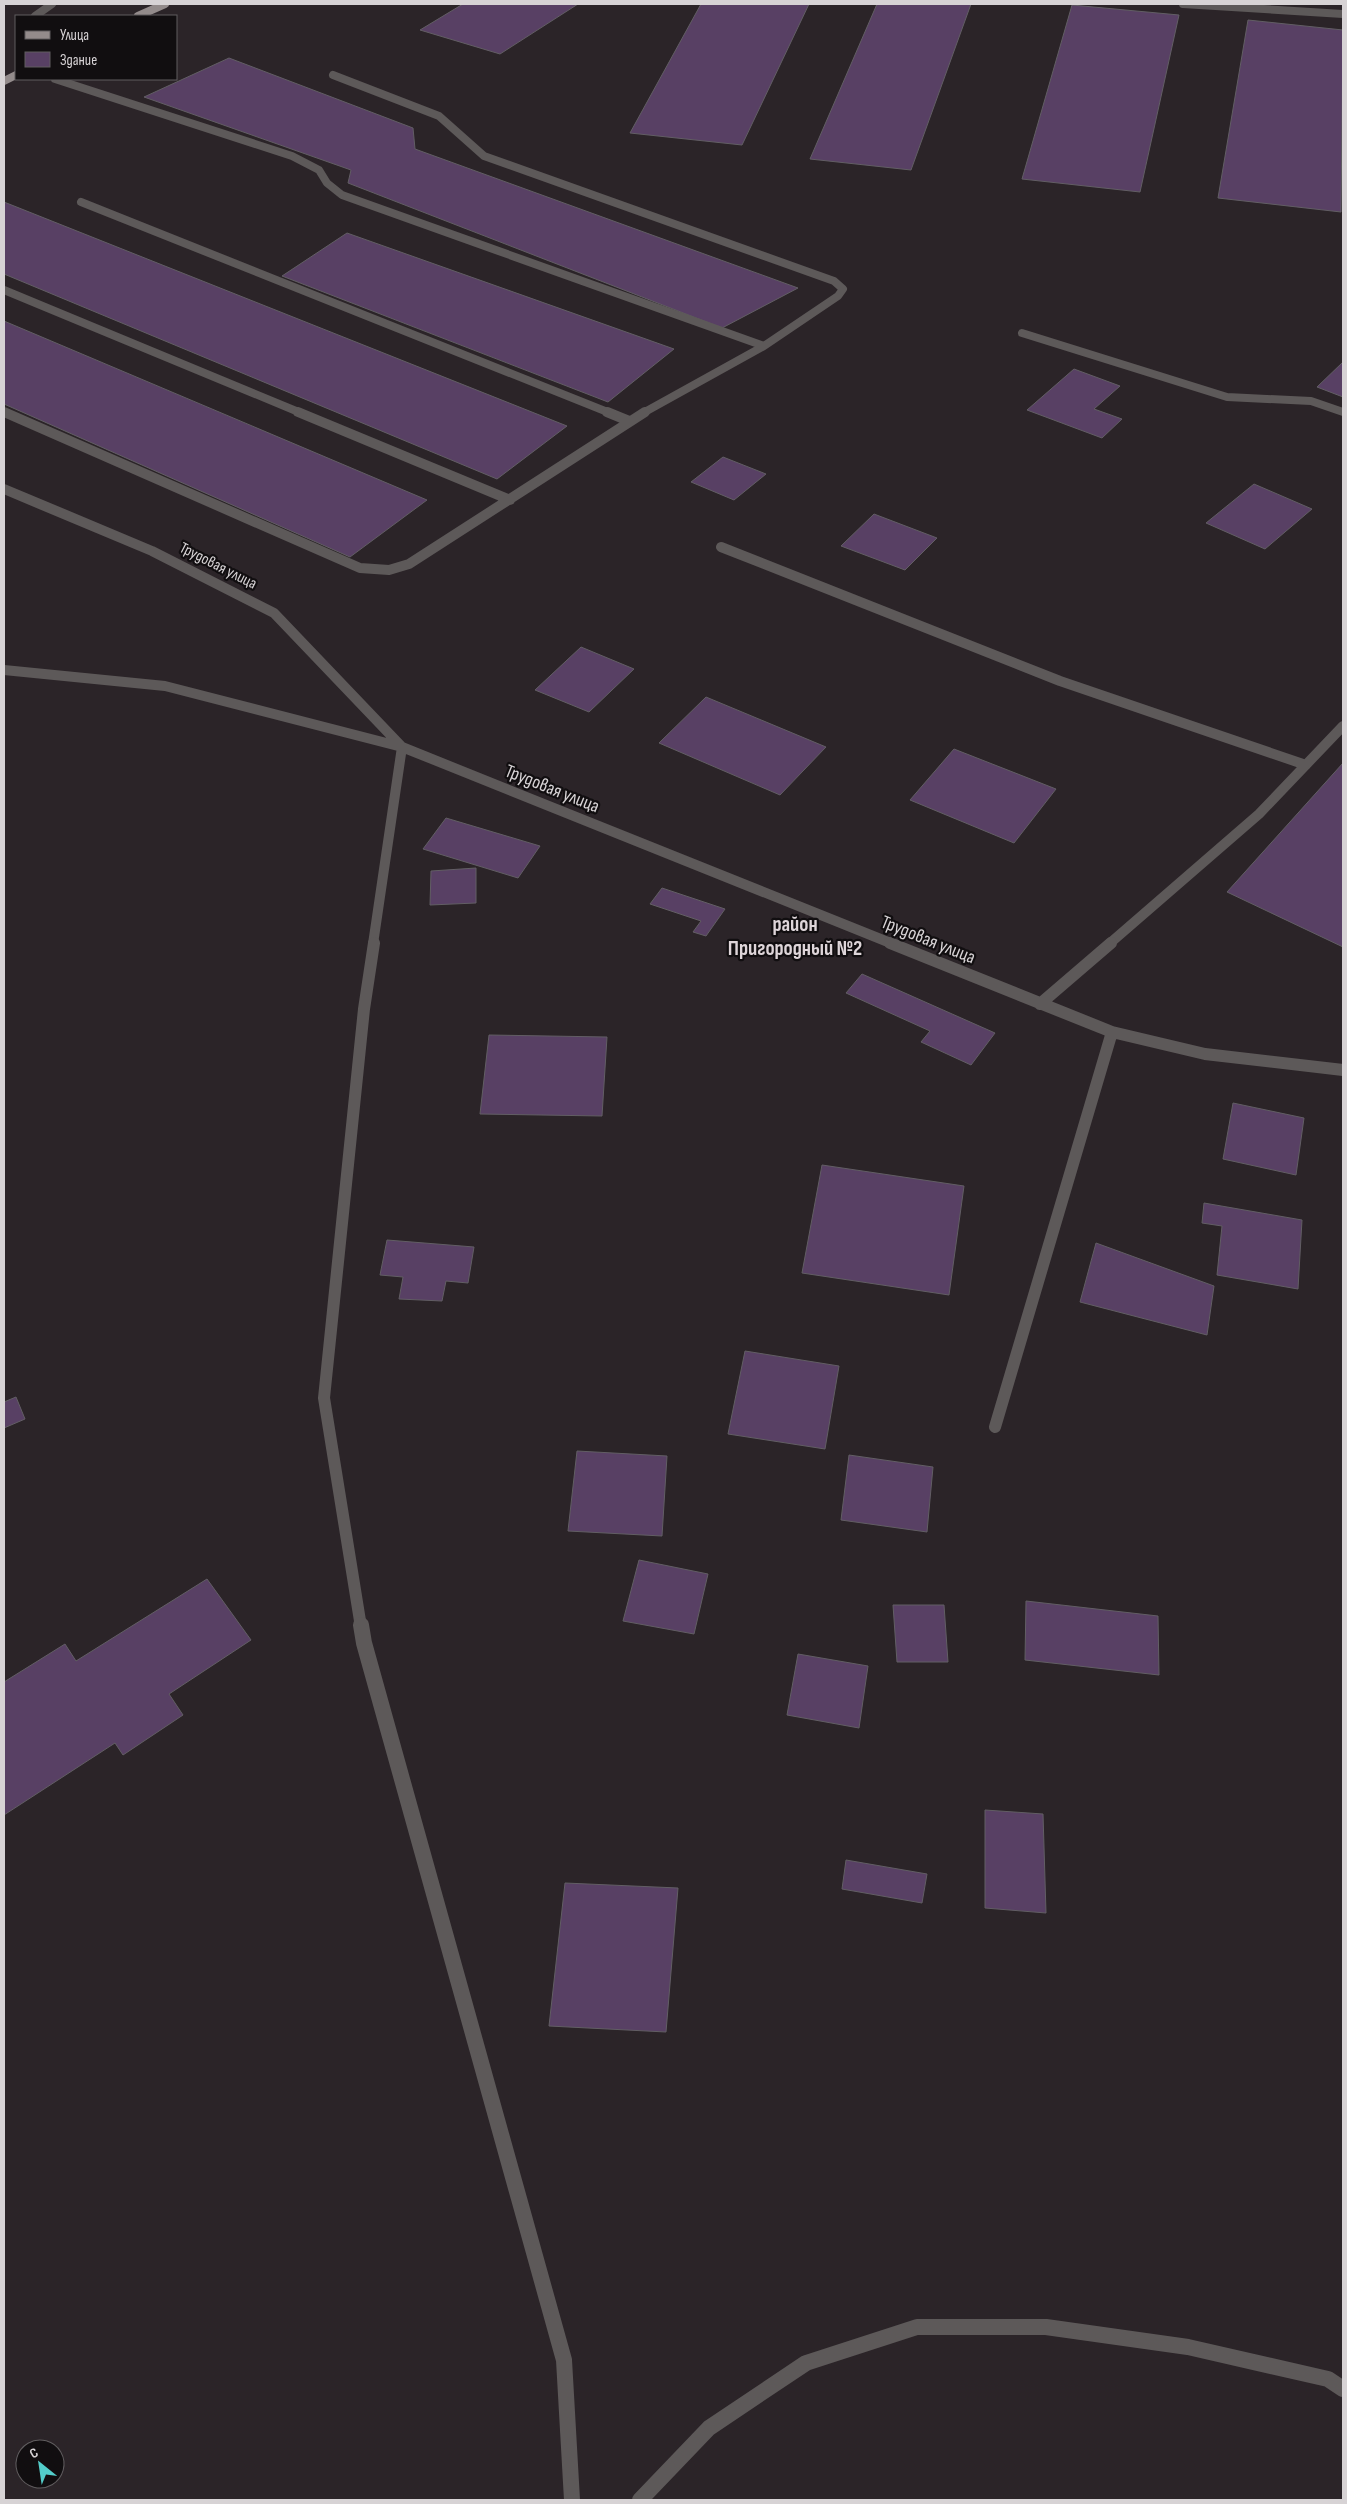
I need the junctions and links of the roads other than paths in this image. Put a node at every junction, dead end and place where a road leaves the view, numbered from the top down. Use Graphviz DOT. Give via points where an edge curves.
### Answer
graph roads {
  1 [pos="52,4"];
  2 [pos="165,4"];
  3 [pos="1182,4"];
  4 [pos="1343,14"];
  5 [pos="36,15"];
  6 [pos="140,15"];
  7 [pos="333,75"];
  8 [pos="58,80"];
  9 [pos="81,202"];
  10 [pos="4,290"];
  11 [pos="1022,333"];
  12 [pos="764,346"];
  13 [pos="4,412"];
  14 [pos="1343,412"];
  15 [pos="629,421"];
  16 [pos="4,489"];
  17 [pos="510,500"];
  18 [pos="722,547"];
  19 [pos="4,670"];
  20 [pos="1343,726"];
  21 [pos="402,747"];
  22 [pos="1306,765"];
  23 [pos="1040,1004"];
  24 [pos="1112,1032"];
  25 [pos="1343,1070"];
  26 [pos="995,1426"];
  27 [pos="1343,2389"];
  28 [pos="572,2500"];
  29 [pos="640,2500"];
  1 -- 5 [label="street"];
  2 -- 6 [label="main road"];
  3 -- 4 [label="street"];
  7 -- 12 [label="street" via="440,116 484,156 834,281 843,289 838,296"];
  8 -- 12 [label="street" via="292,156 319,170 327,183 342,195"];
  9 -- 15 [label="street"];
  10 -- 17 [label="street"];
  11 -- 14 [label="street" via="1227,397 1311,401"];
  12 -- 15 [label="street"];
  13 -- 17 [label="street" via="360,568 389,570 410,564"];
  15 -- 17 [label="street"];
  16 -- 21 [label="street, Трудовая улица" via="152,551 274,613"];
  18 -- 22 [label="street" via="1060,681"];
  19 -- 21 [label="street, Трудовая улица" via="165,686"];
  20 -- 22 [label="street"];
  21 -- 23 [label="street, Трудовая улица"];
  21 -- 28 [label="street" via="364,1009 324,1398 364,1643 564,2360"];
  22 -- 23 [label="street" via="1259,814"];
  23 -- 24 [label="street, Трудовая улица"];
  24 -- 25 [label="street, Трудовая улица" via="1205,1054"];
  24 -- 26 [label="street"];
  27 -- 29 [label="street" via="1328,2379 1188,2347 1046,2327 917,2327 806,2364 709,2428"];
}
